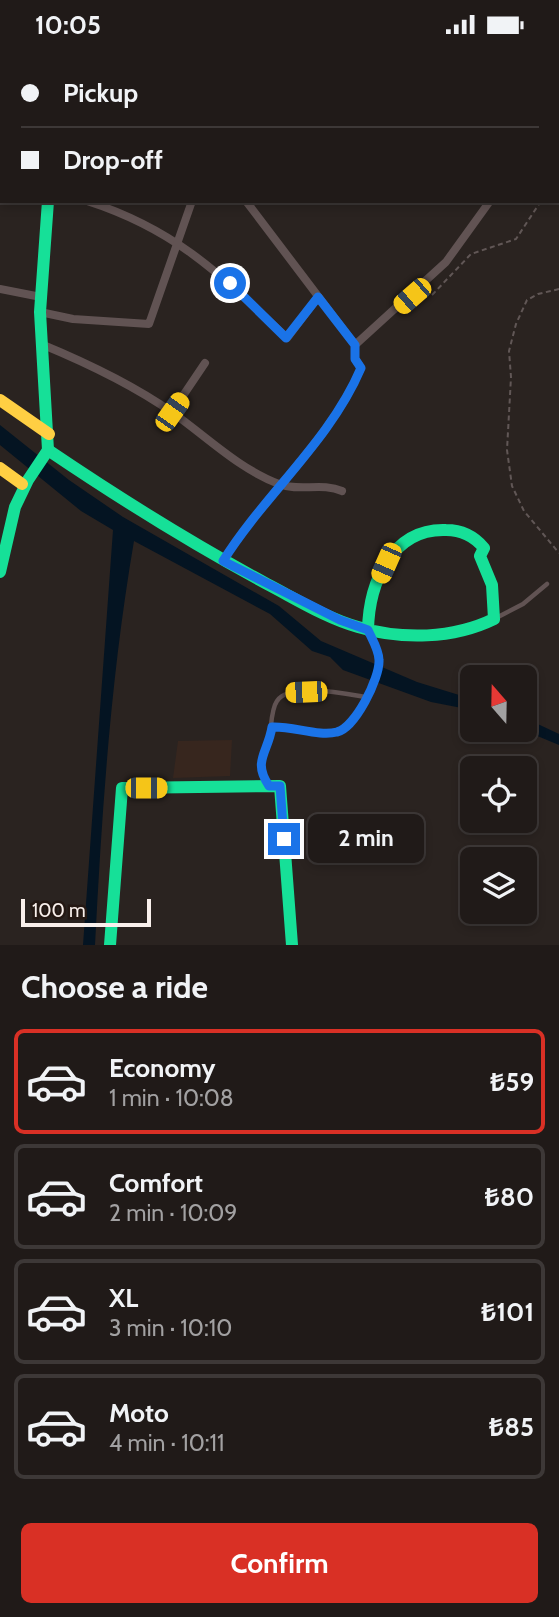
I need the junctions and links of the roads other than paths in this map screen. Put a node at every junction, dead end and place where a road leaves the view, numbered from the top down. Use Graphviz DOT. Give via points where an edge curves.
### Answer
graph roads {
  1 [pos="48,203"];
  2 [pos="93,203"];
  3 [pos="191,203"];
  4 [pos="248,203"];
  5 [pos="489,203"];
  6 [pos="176,240"];
  7 [pos="0,289"];
  8 [pos="41,296"];
  9 [pos="318,297"];
  10 [pos="40,311"];
  11 [pos="41,344"];
  12 [pos="355,345"];
  13 [pos="205,363"];
  14 [pos="0,400"];
  15 [pos="172,412"];
  16 [pos="49,434"];
  17 [pos="48,450"];
  18 [pos="0,468"];
  19 [pos="24,481"];
  20 [pos="281,485"];
  21 [pos="342,491"];
  22 [pos="223,561"];
  23 [pos="0,572"];
  24 [pos="547,584"];
  25 [pos="494,619"];
  26 [pos="368,630"];
  27 [pos="366,697"];
  28 [pos="272,727"];
  29 [pos="269,786"];
  30 [pos="110,945"];
  31 [pos="292,945"];
  1 -- 8 [label="street"];
  2 -- 6 [label="street"];
  3 -- 6 [label="street"];
  4 -- 9 [label="street"];
  5 -- 12 [label="street" via="446,262"];
  6 -- 9 [label="street" via="211,265 286,338"];
  6 -- 10 [label="street" via="149,324 92,321"];
  7 -- 8 [label="street"];
  8 -- 10 [label="street"];
  9 -- 12 [label="street"];
  10 -- 11 [label="street"];
  11 -- 15 [label="street" via="106,371"];
  11 -- 16 [label="street"];
  12 -- 20 [label="street" via="355,359 361,368 351,392"];
  13 -- 15 [label="street"];
  14 -- 16 [label="street"];
  15 -- 20 [label="street" via="231,457"];
  16 -- 17 [label="street"];
  17 -- 19 [label="street"];
  17 -- 22 [label="street" via="164,528"];
  18 -- 19 [label="street"];
  19 -- 23 [label="street" via="9,523"];
  20 -- 21 [label="street" via="330,486"];
  20 -- 22 [label="street"];
  22 -- 26 [label="street"];
  24 -- 25 [label="lane"];
  25 -- 26 [label="street" via="451,635"];
  25 -- 26 [label="street" via="492,585 480,556 484,548 464,532 442,528 408,536 396,548 374,591"];
  26 -- 27 [label="lane" via="380,663"];
  27 -- 28 [label="lane" via="359,715 336,733"];
  27 -- 28 [label="lane" via="287,692 275,702"];
  28 -- 29 [label="lane" via="260,762"];
  29 -- 30 [label="street" via="122,788"];
  29 -- 31 [label="street" via="280,786"];
}
